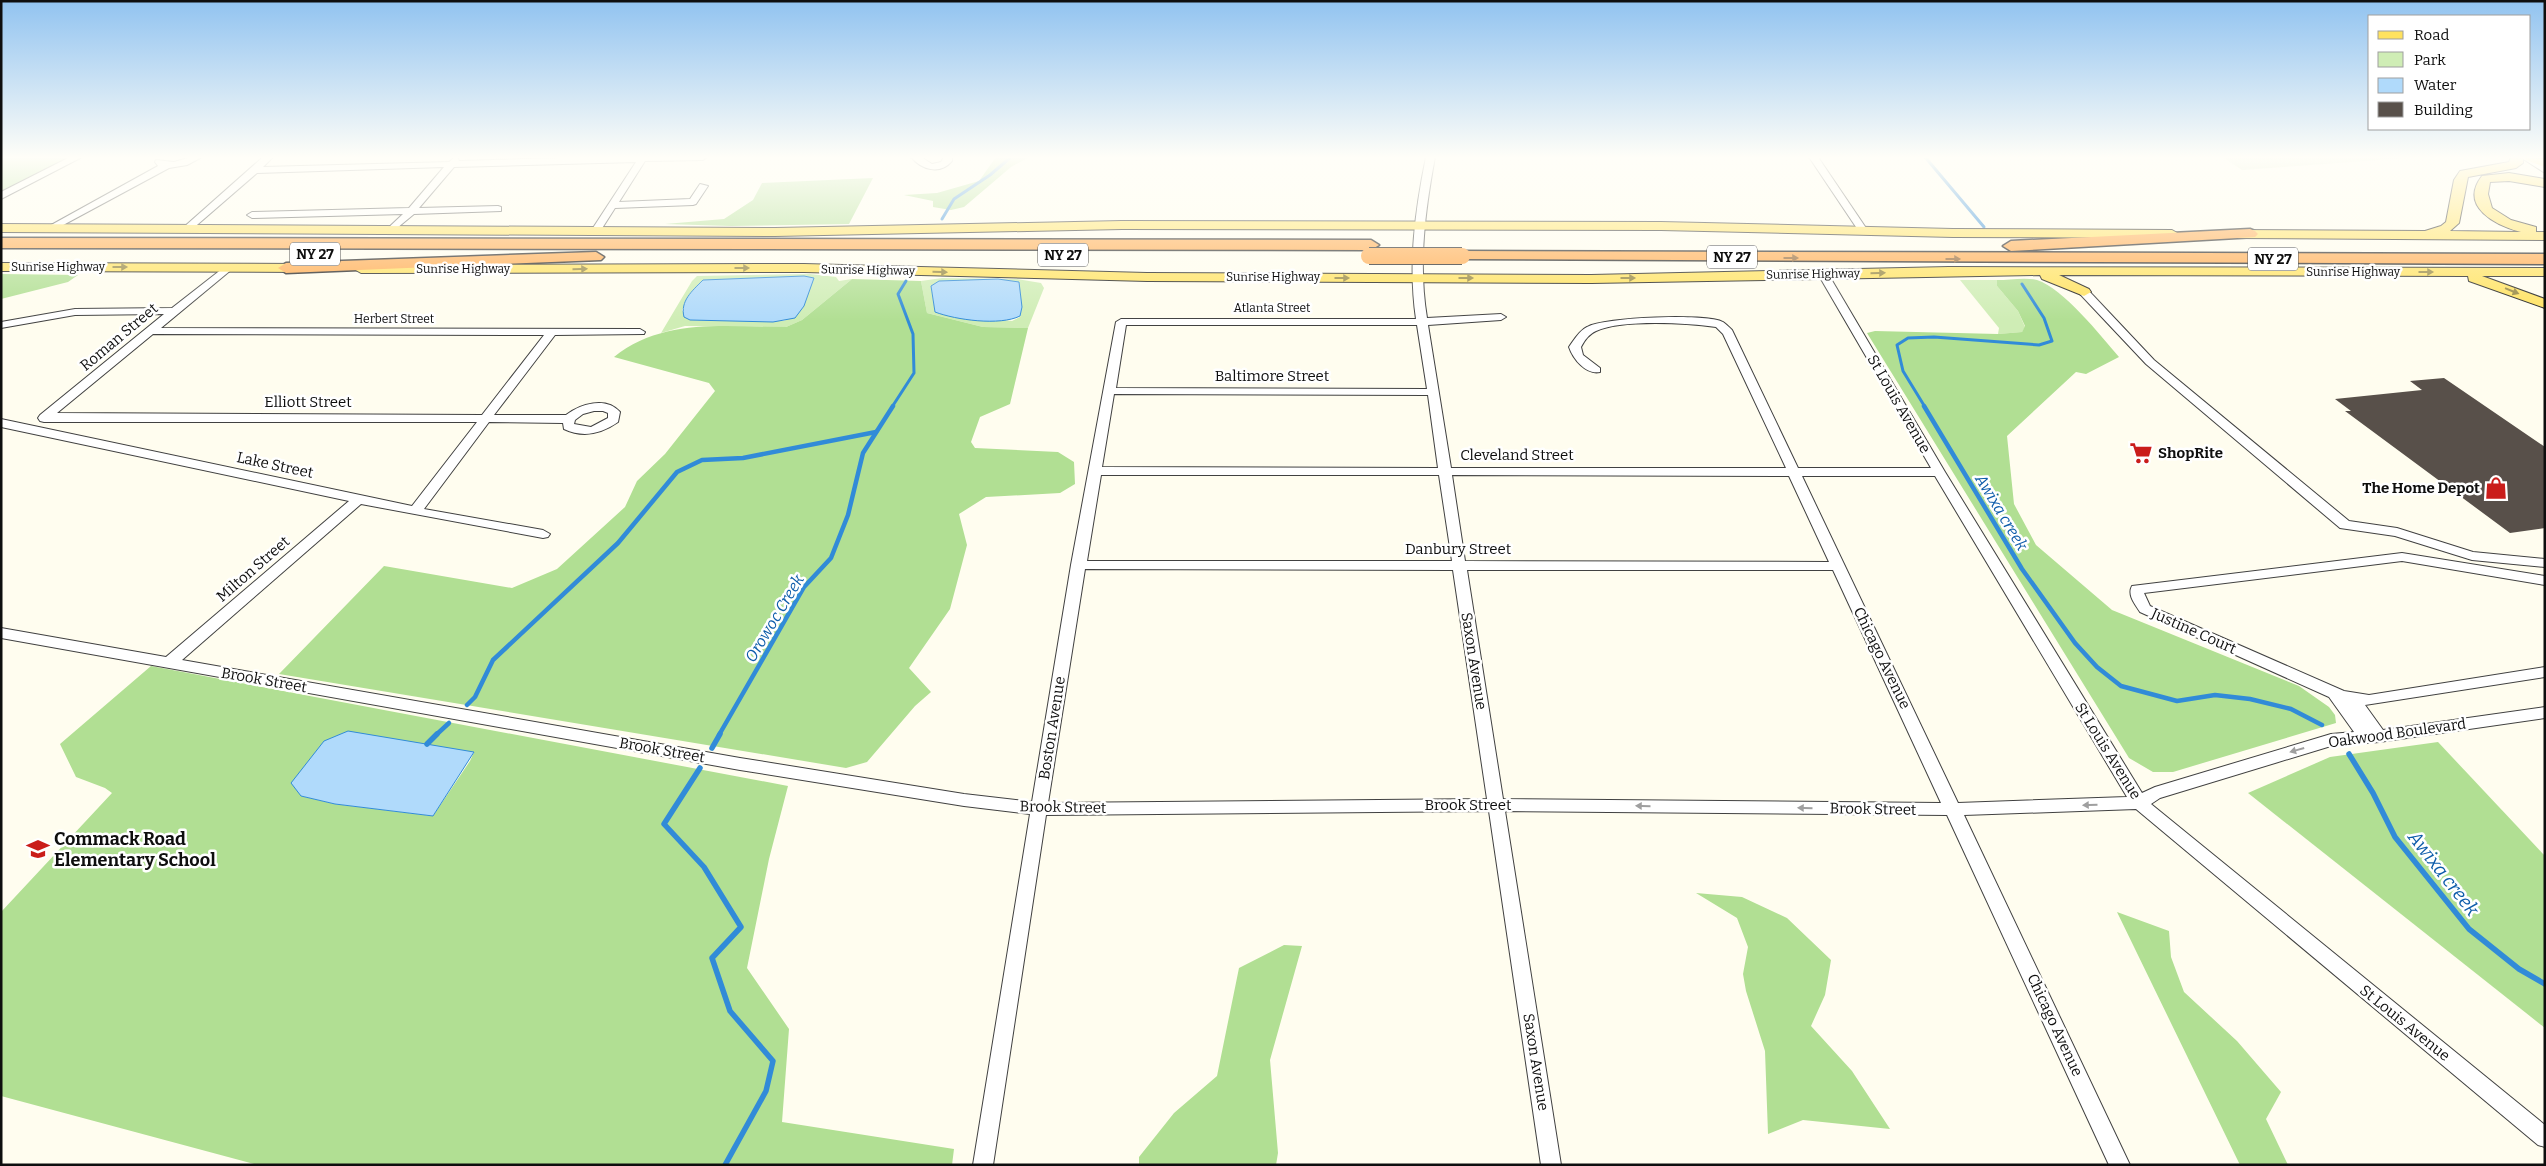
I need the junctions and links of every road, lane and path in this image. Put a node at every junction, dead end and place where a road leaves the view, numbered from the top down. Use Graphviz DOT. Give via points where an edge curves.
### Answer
graph roads {
  1 [pos="79,211"];
  2 [pos="208,211"];
  3 [pos="428,211"];
  4 [pos="610,211"];
  5 [pos="1422,211"];
  6 [pos="1850,211"];
  7 [pos="2454,211"];
  8 [pos="2487,211"];
  9 [pos="411,212"];
  10 [pos="252,215"];
  11 [pos="1419,226"];
  12 [pos="1,228"];
  13 [pos="49,229"];
  14 [pos="187,229"];
  15 [pos="237,229"];
  16 [pos="391,230"];
  17 [pos="596,231"];
  18 [pos="1863,231"];
  19 [pos="2545,232"];
  20 [pos="2250,234"];
  21 [pos="2410,234"];
  22 [pos="2545,236"];
  23 [pos="1,243"];
  24 [pos="477,243"];
  25 [pos="2545,248"];
  26 [pos="1370,250"];
  27 [pos="1998,253"];
  28 [pos="1,254"];
  29 [pos="629,255"];
  30 [pos="2545,259"];
  31 [pos="1,267"];
  32 [pos="227,268"];
  33 [pos="286,268"];
  34 [pos="2107,271"];
  35 [pos="2024,272"];
  36 [pos="2248,272"];
  37 [pos="2448,272"];
  38 [pos="2545,272"];
  39 [pos="1823,274"];
  40 [pos="1417,278"];
  41 [pos="2084,292"];
  42 [pos="2545,304"];
  43 [pos="174,311"];
  44 [pos="1501,317"];
  45 [pos="1121,322"];
  46 [pos="1422,322"];
  47 [pos="1,325"];
  48 [pos="148,331"];
  49 [pos="640,332"];
  50 [pos="551,333"];
  51 [pos="1596,370"];
  52 [pos="1110,390"];
  53 [pos="1434,392"];
  54 [pos="46,417"];
  55 [pos="485,419"];
  56 [pos="569,419"];
  57 [pos="1,423"];
  58 [pos="30,429"];
  59 [pos="1094,471"];
  60 [pos="1446,471"];
  61 [pos="1794,471"];
  62 [pos="1938,472"];
  63 [pos="359,499"];
  64 [pos="415,511"];
  65 [pos="543,534"];
  66 [pos="2545,563"];
  67 [pos="1078,565"];
  68 [pos="1458,565"];
  69 [pos="1837,566"];
  70 [pos="2545,581"];
  71 [pos="1,633"];
  72 [pos="169,663"];
  73 [pos="2545,672"];
  74 [pos="2334,693"];
  75 [pos="2352,698"];
  76 [pos="2545,712"];
  77 [pos="2372,736"];
  78 [pos="2139,803"];
  79 [pos="1496,805"];
  80 [pos="1039,809"];
  81 [pos="1955,809"];
  82 [pos="2545,1138"];
  83 [pos="983,1165"];
  84 [pos="1551,1165"];
  85 [pos="2120,1165"];
  1 -- 13 [label="street"];
  2 -- 14 [label="street"];
  3 -- 9 [label="street"];
  4 -- 17 [label="street"];
  5 -- 11 [label="street, Saxon Avenue"];
  6 -- 18 [label="street"];
  7 -- 21 [label="main road" via="2452,223 2441,230"];
  8 -- 19 [label="main road" via="2519,227"];
  9 -- 10 [label="street"];
  9 -- 16 [label="street"];
  11 -- 17 [label="main road" via="1137,225 784,232"];
  11 -- 18 [label="main road" via="1698,226"];
  11 -- 40 [label="street, Saxon Avenue"];
  12 -- 13 [label="main road"];
  13 -- 14 [label="main road"];
  14 -- 15 [label="main road"];
  15 -- 16 [label="main road"];
  15 -- 24 [label="highway" via="439,238"];
  16 -- 17 [label="main road"];
  18 -- 20 [label="main road"];
  20 -- 21 [label="main road"];
  20 -- 27 [label="highway"];
  21 -- 22 [label="main road"];
  23 -- 24 [label="highway, Sunrise Highway / NY 27"];
  24 -- 26 [label="highway, Sunrise Highway / NY 27"];
  25 -- 27 [label="highway, Sunrise Highway / NY 27"];
  26 -- 27 [label="highway, Sunrise Highway / NY 27, bridge"];
  26 -- 29 [label="highway, Sunrise Highway / NY 27"];
  27 -- 30 [label="highway, Sunrise Highway / NY 27"];
  27 -- 36 [label="highway" via="2044,263"];
  28 -- 29 [label="highway, Sunrise Highway / NY 27"];
  29 -- 33 [label="highway"];
  31 -- 32 [label="main road, Sunrise Highway, one-way"];
  32 -- 33 [label="main road, Sunrise Highway"];
  32 -- 43 [label="street, Roman Street"];
  33 -- 40 [label="main road, Sunrise Highway, one-way" via="804,268 1117,277"];
  34 -- 35 [label="main road, Sunrise Highway"];
  34 -- 36 [label="main road, Sunrise Highway"];
  34 -- 41 [label="main road" via="2087,278 2083,283"];
  39 -- 35 [label="main road, Sunrise Highway, one-way"];
  35 -- 41 [label="main road" via="2056,278"];
  36 -- 37 [label="main road, Sunrise Highway, one-way"];
  37 -- 38 [label="main road, Sunrise Highway"];
  37 -- 42 [label="main road, one-way" via="2491,283"];
  40 -- 39 [label="main road, Sunrise Highway, one-way"];
  39 -- 62 [label="street, St Louis Avenue"];
  40 -- 46 [label="street, Saxon Avenue"];
  41 -- 66 [label="street" via="2150,362 2345,525 2397,532 2472,556"];
  43 -- 47 [label="street" via="75,312"];
  43 -- 48 [label="street, Roman Street"];
  44 -- 46 [label="street, Atlanta Street"];
  45 -- 46 [label="street, Atlanta Street"];
  45 -- 52 [label="street, Boston Avenue"];
  46 -- 53 [label="street, Saxon Avenue"];
  48 -- 50 [label="street, Herbert Street"];
  48 -- 54 [label="street, Roman Street"];
  49 -- 50 [label="street, Herbert Street"];
  50 -- 55 [label="street"];
  51 -- 61 [label="street, Chicago Avenue" via="1578,357 1575,347 1592,328 1621,322 1719,324 1728,332"];
  52 -- 53 [label="street, Baltimore Street"];
  52 -- 59 [label="street, Boston Avenue"];
  53 -- 60 [label="street, Saxon Avenue"];
  54 -- 55 [label="street, Elliott Street"];
  54 -- 58 [label="street, Roman Street"];
  55 -- 56 [label="street, Elliott Street"];
  55 -- 64 [label="street"];
  57 -- 58 [label="street, Lake Street"];
  58 -- 63 [label="street, Lake Street"];
  59 -- 60 [label="street, Cleveland Street"];
  59 -- 67 [label="street, Boston Avenue"];
  60 -- 61 [label="street, Cleveland Street"];
  60 -- 68 [label="street, Saxon Avenue"];
  61 -- 62 [label="street, Cleveland Street"];
  61 -- 69 [label="street, Chicago Avenue"];
  62 -- 78 [label="street, St Louis Avenue"];
  63 -- 64 [label="street, Lake Street"];
  63 -- 72 [label="street, Milton Street"];
  64 -- 65 [label="street, Lake Street"];
  67 -- 68 [label="street, Danbury Street"];
  67 -- 80 [label="street, Boston Avenue"];
  68 -- 69 [label="street, Danbury Street"];
  68 -- 79 [label="street, Saxon Avenue"];
  69 -- 81 [label="street, Chicago Avenue"];
  70 -- 74 [label="street, Justine Court" via="2402,557 2137,589 2145,609"];
  71 -- 72 [label="street, Brook Street"];
  72 -- 80 [label="street, Brook Street" via="740,764"];
  73 -- 75 [label="street, Justine Court" via="2369,700"];
  74 -- 75 [label="street, Justine Court"];
  74 -- 77 [label="street"];
  75 -- 77 [label="street"];
  76 -- 77 [label="street, Oakwood Boulevard"];
  77 -- 78 [label="street, Oakwood Boulevard, one-way" via="2331,740 2155,793"];
  78 -- 81 [label="street, Brook Street, one-way"];
  78 -- 82 [label="street, St Louis Avenue"];
  79 -- 80 [label="street, Brook Street"];
  81 -- 79 [label="street, Brook Street, one-way"];
  79 -- 84 [label="street, Saxon Avenue"];
  80 -- 83 [label="street, Boston Avenue"];
  81 -- 85 [label="street, Chicago Avenue"];
}
